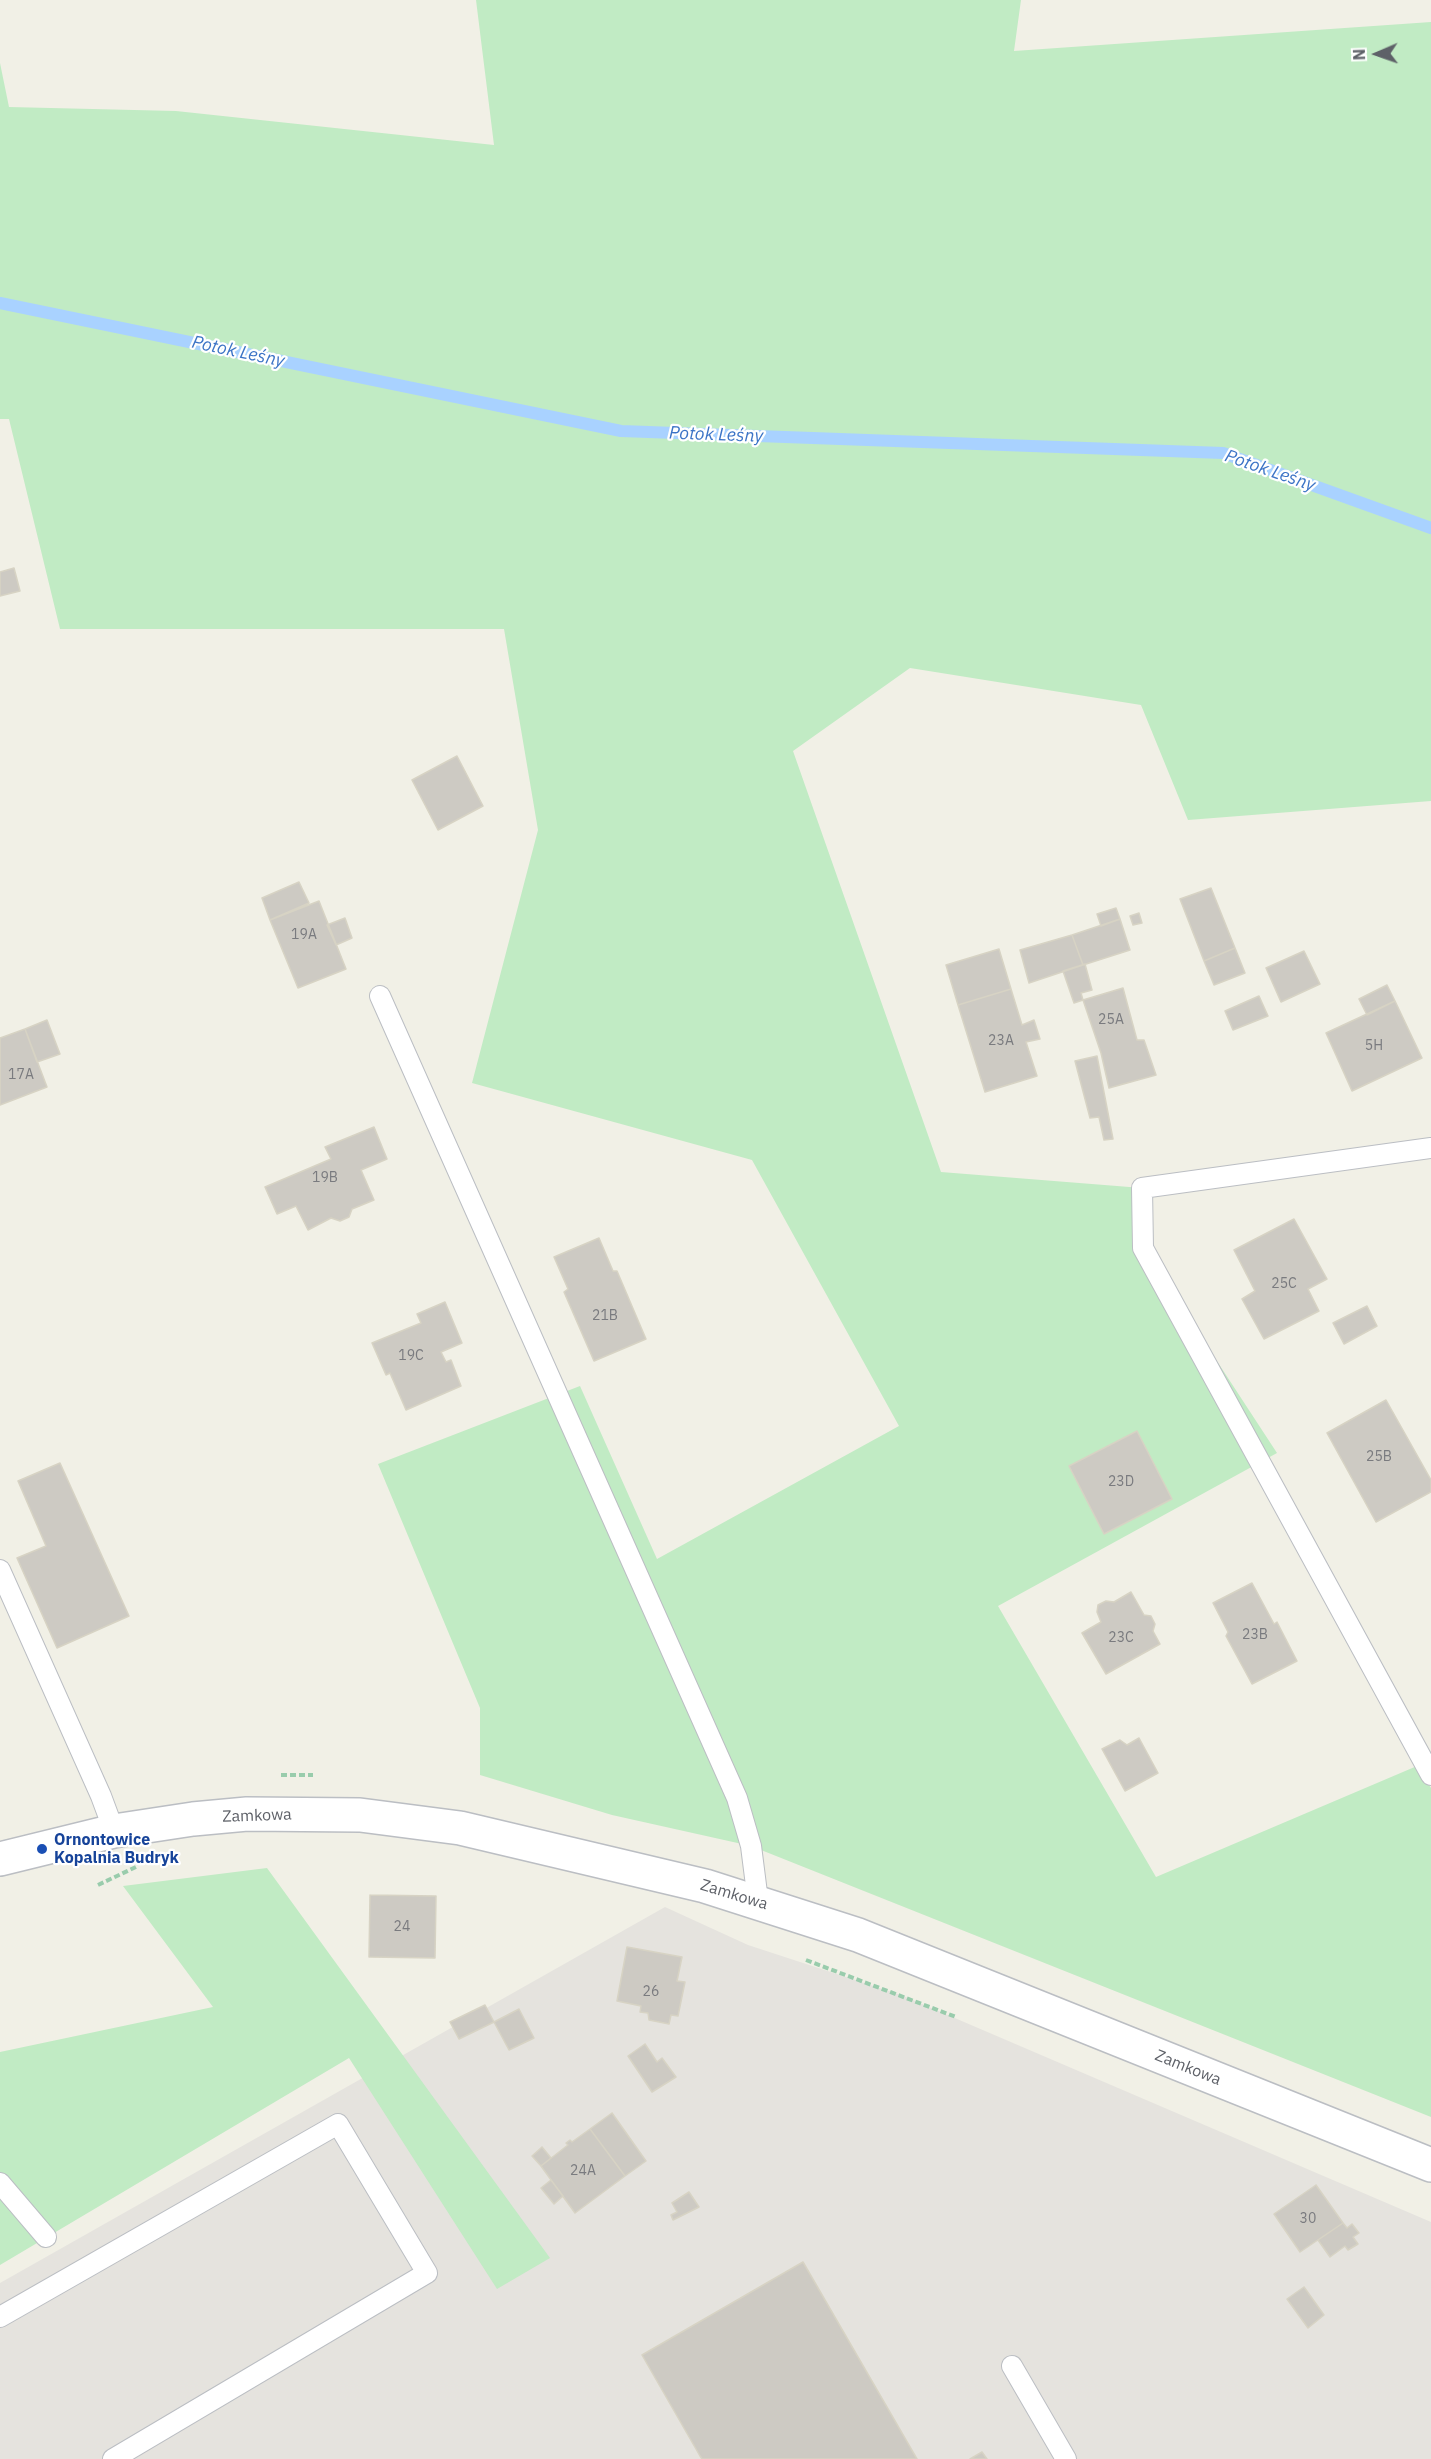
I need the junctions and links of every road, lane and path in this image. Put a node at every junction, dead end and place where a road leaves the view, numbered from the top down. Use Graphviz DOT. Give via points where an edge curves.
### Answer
graph roads {
  1 [pos="380,996"];
  2 [pos="1431,1148"];
  3 [pos="0,1570"];
  4 [pos="1431,1775"];
  5 [pos="114,1831"];
  6 [pos="0,1859"];
  7 [pos="146,1863"];
  8 [pos="98,1885"];
  9 [pos="758,1901"];
  10 [pos="799,1957"];
  11 [pos="966,2021"];
  12 [pos="1431,2165"];
  13 [pos="0,2182"];
  14 [pos="46,2237"];
  15 [pos="0,2317"];
  16 [pos="1012,2366"];
  17 [pos="113,2459"];
  18 [pos="1066,2459"];
  1 -- 9 [label="lane" via="737,1798 751,1846"];
  2 -- 4 [label="lane" via="1142,1188 1143,1248"];
  3 -- 5 [label="lane"];
  5 -- 6 [label="street, Zamkowa"];
  5 -- 9 [label="street, Zamkowa" via="247,1814 360,1815 460,1828"];
  7 -- 8 [label="path"];
  9 -- 12 [label="street, Zamkowa" via="858,1935"];
  10 -- 11 [label="path"];
  13 -- 14 [label="lane"];
  15 -- 17 [label="lane" via="338,2124 428,2273"];
  16 -- 18 [label="lane"];
}
